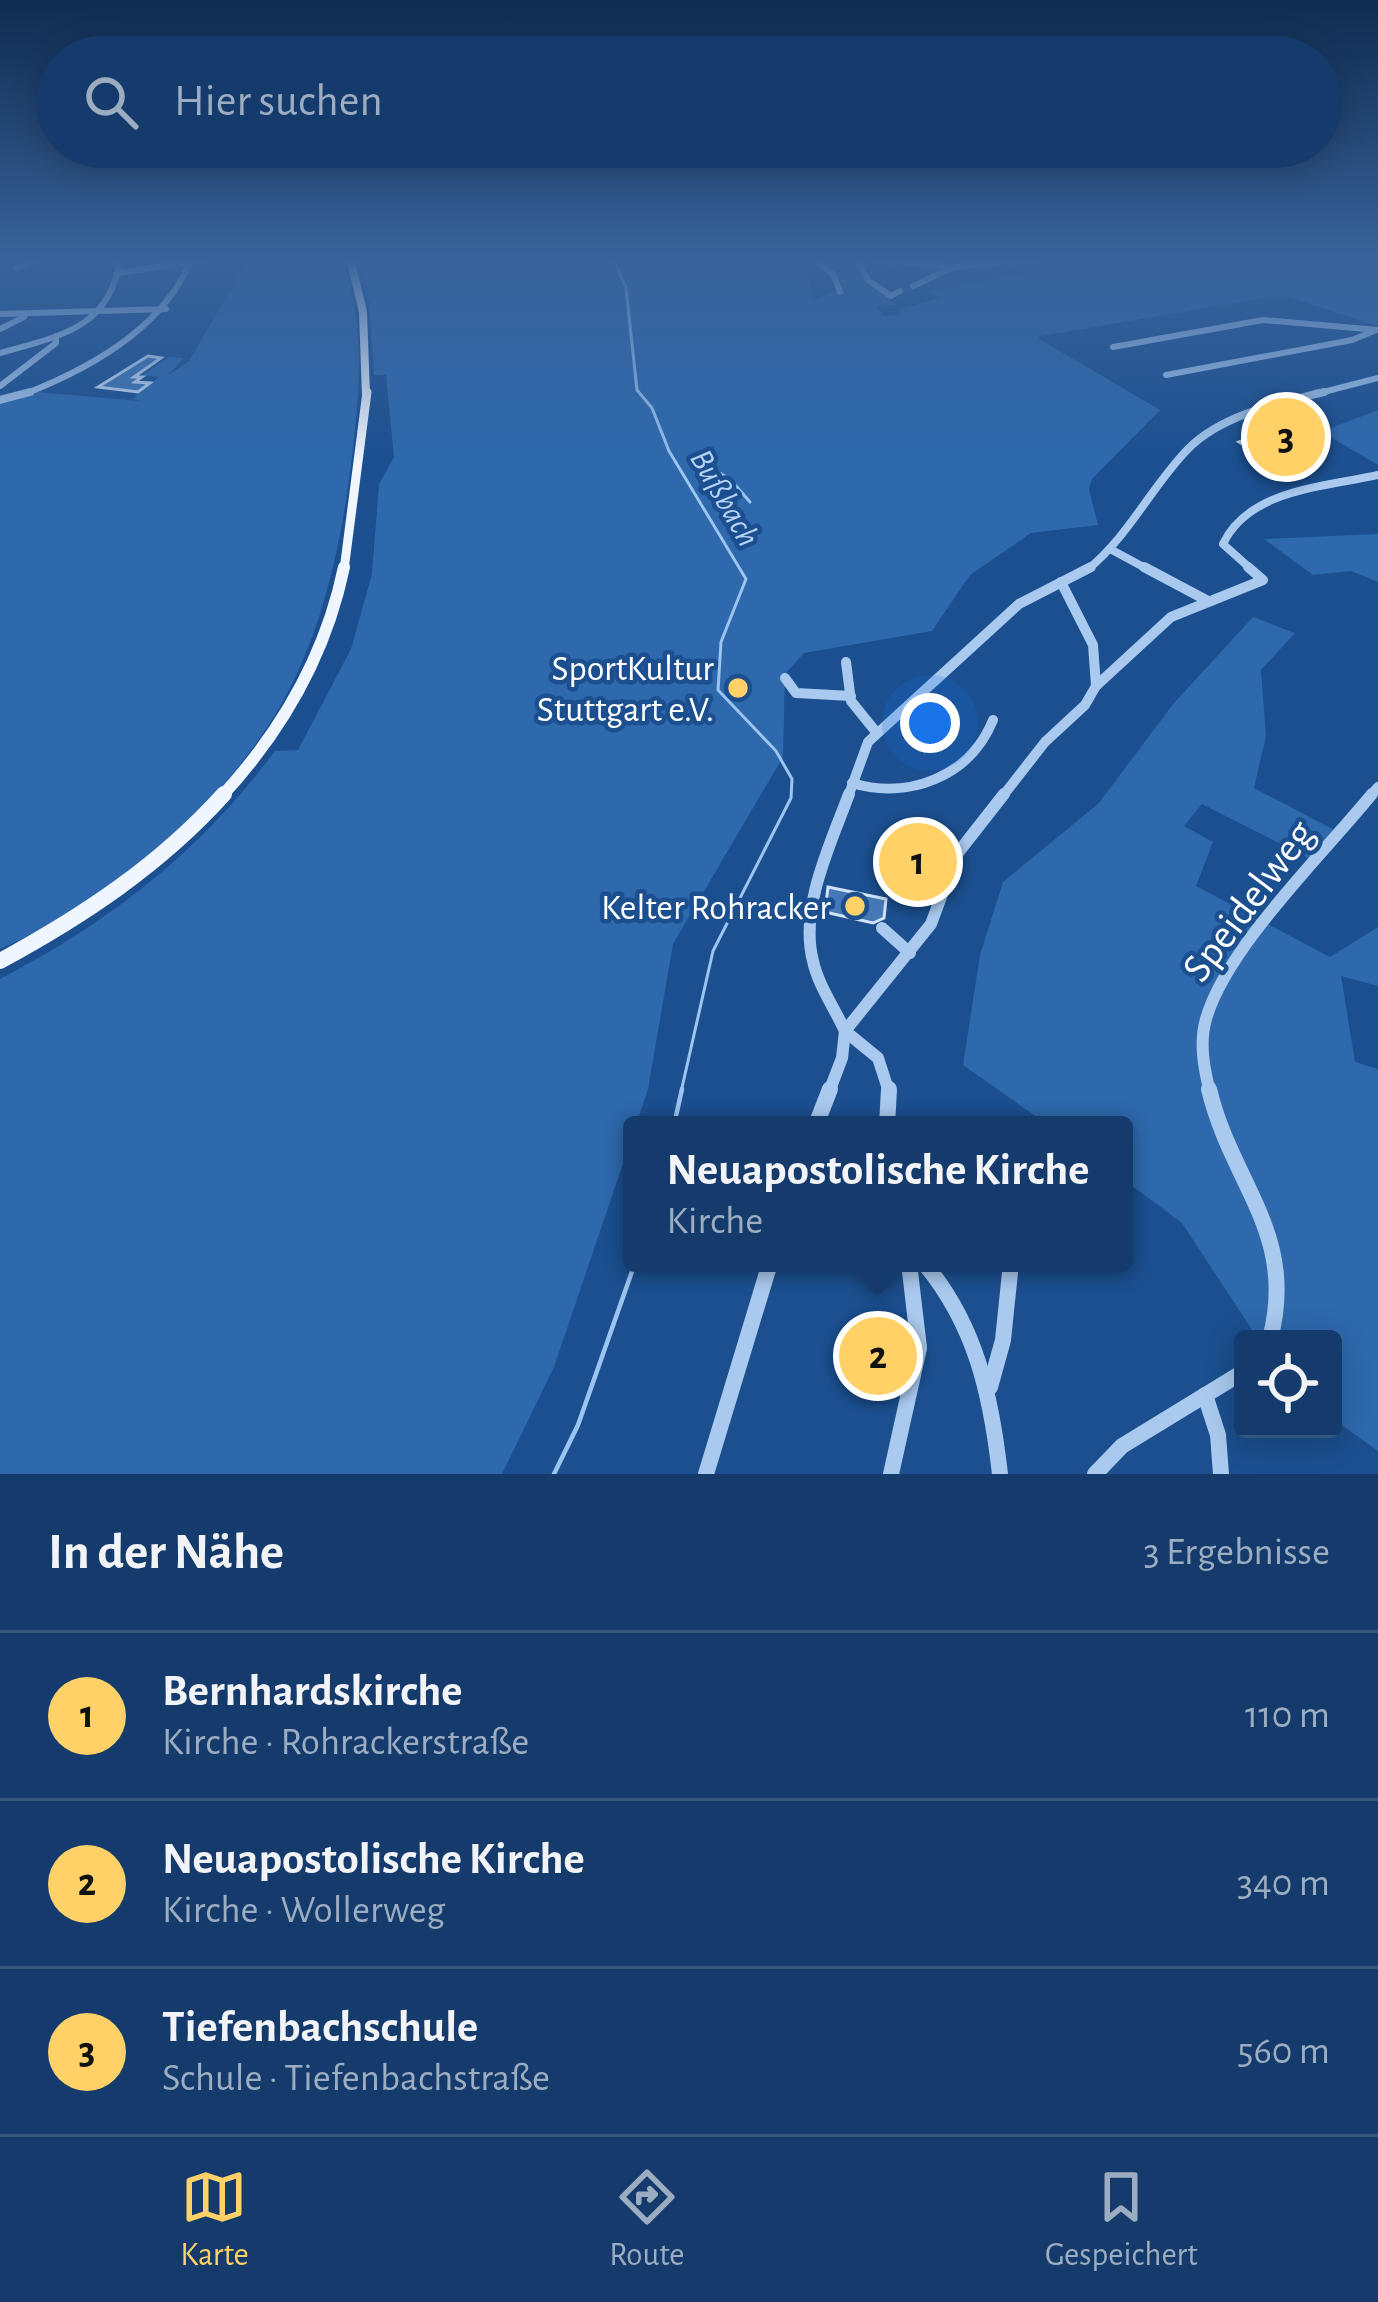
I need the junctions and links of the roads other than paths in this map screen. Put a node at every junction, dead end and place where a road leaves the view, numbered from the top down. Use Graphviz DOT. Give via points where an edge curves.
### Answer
graph roads {
  1 [pos="73,327"];
  2 [pos="142,327"];
  3 [pos="365,327"];
  4 [pos="1221,327"];
  5 [pos="1340,327"];
  6 [pos="1377,330"];
  7 [pos="56,336"];
  8 [pos="1116,344"];
  9 [pos="0,352"];
  10 [pos="1166,375"];
  11 [pos="1378,378"];
  12 [pos="0,386"];
  13 [pos="0,400"];
  14 [pos="1378,475"];
  15 [pos="1112,550"];
  16 [pos="1061,581"];
  17 [pos="1208,601"];
  18 [pos="846,662"];
  19 [pos="785,678"];
  20 [pos="1096,686"];
  21 [pos="850,696"];
  22 [pos="993,720"];
  23 [pos="876,731"];
  24 [pos="852,783"];
  25 [pos="1378,787"];
  26 [pos="882,928"];
  27 [pos="910,953"];
  28 [pos="0,961"];
  29 [pos="845,1031"];
  30 [pos="819,1116"];
  31 [pos="888,1116"];
  32 [pos="767,1272"];
  33 [pos="910,1272"];
  34 [pos="932,1272"];
  35 [pos="1010,1272"];
  36 [pos="1272,1330"];
  37 [pos="1234,1377"];
  38 [pos="989,1390"];
  39 [pos="1205,1395"];
  40 [pos="706,1474"];
  41 [pos="891,1474"];
  42 [pos="1000,1474"];
  43 [pos="1095,1474"];
  44 [pos="1221,1474"];
  1 -- 7 [label="street"];
  2 -- 13 [label="street" via="36,390"];
  3 -- 28 [label="main road" via="366,413 342,581 306,676 268,740 196,825 103,900"];
  4 -- 8 [label="street"];
  5 -- 6 [label="street"];
  6 -- 10 [label="street"];
  7 -- 9 [label="street"];
  7 -- 12 [label="street"];
  11 -- 15 [label="street" via="1252,413 1203,437"];
  14 -- 17 [label="street" via="1306,487 1250,514 1223,544 1263,580"];
  15 -- 16 [label="street"];
  15 -- 17 [label="street"];
  16 -- 20 [label="street" via="1093,645"];
  16 -- 23 [label="street" via="1019,604"];
  17 -- 20 [label="street" via="1171,617"];
  18 -- 21 [label="street"];
  19 -- 21 [label="street" via="796,693"];
  20 -- 27 [label="street" via="957,854 931,924"];
  21 -- 23 [label="street" via="858,718"];
  22 -- 24 [label="street" via="982,742 931,782 910,790"];
  23 -- 24 [label="street"];
  24 -- 29 [label="street" via="816,888 811,945"];
  25 -- 36 [label="street, Speidelweg" via="1245,952 1204,1019 1208,1088 1272,1248 1281,1299"];
  26 -- 27 [label="street"];
  27 -- 29 [label="street"];
  29 -- 30 [label="street"];
  29 -- 31 [label="street" via="882,1064 892,1087"];
  32 -- 40 [label="street"];
  33 -- 41 [label="street" via="919,1348"];
  34 -- 38 [label="street" via="954,1298"];
  35 -- 38 [label="street"];
  37 -- 39 [label="street"];
  38 -- 42 [label="street"];
  39 -- 43 [label="street" via="1122,1446"];
  39 -- 44 [label="street"];
}
